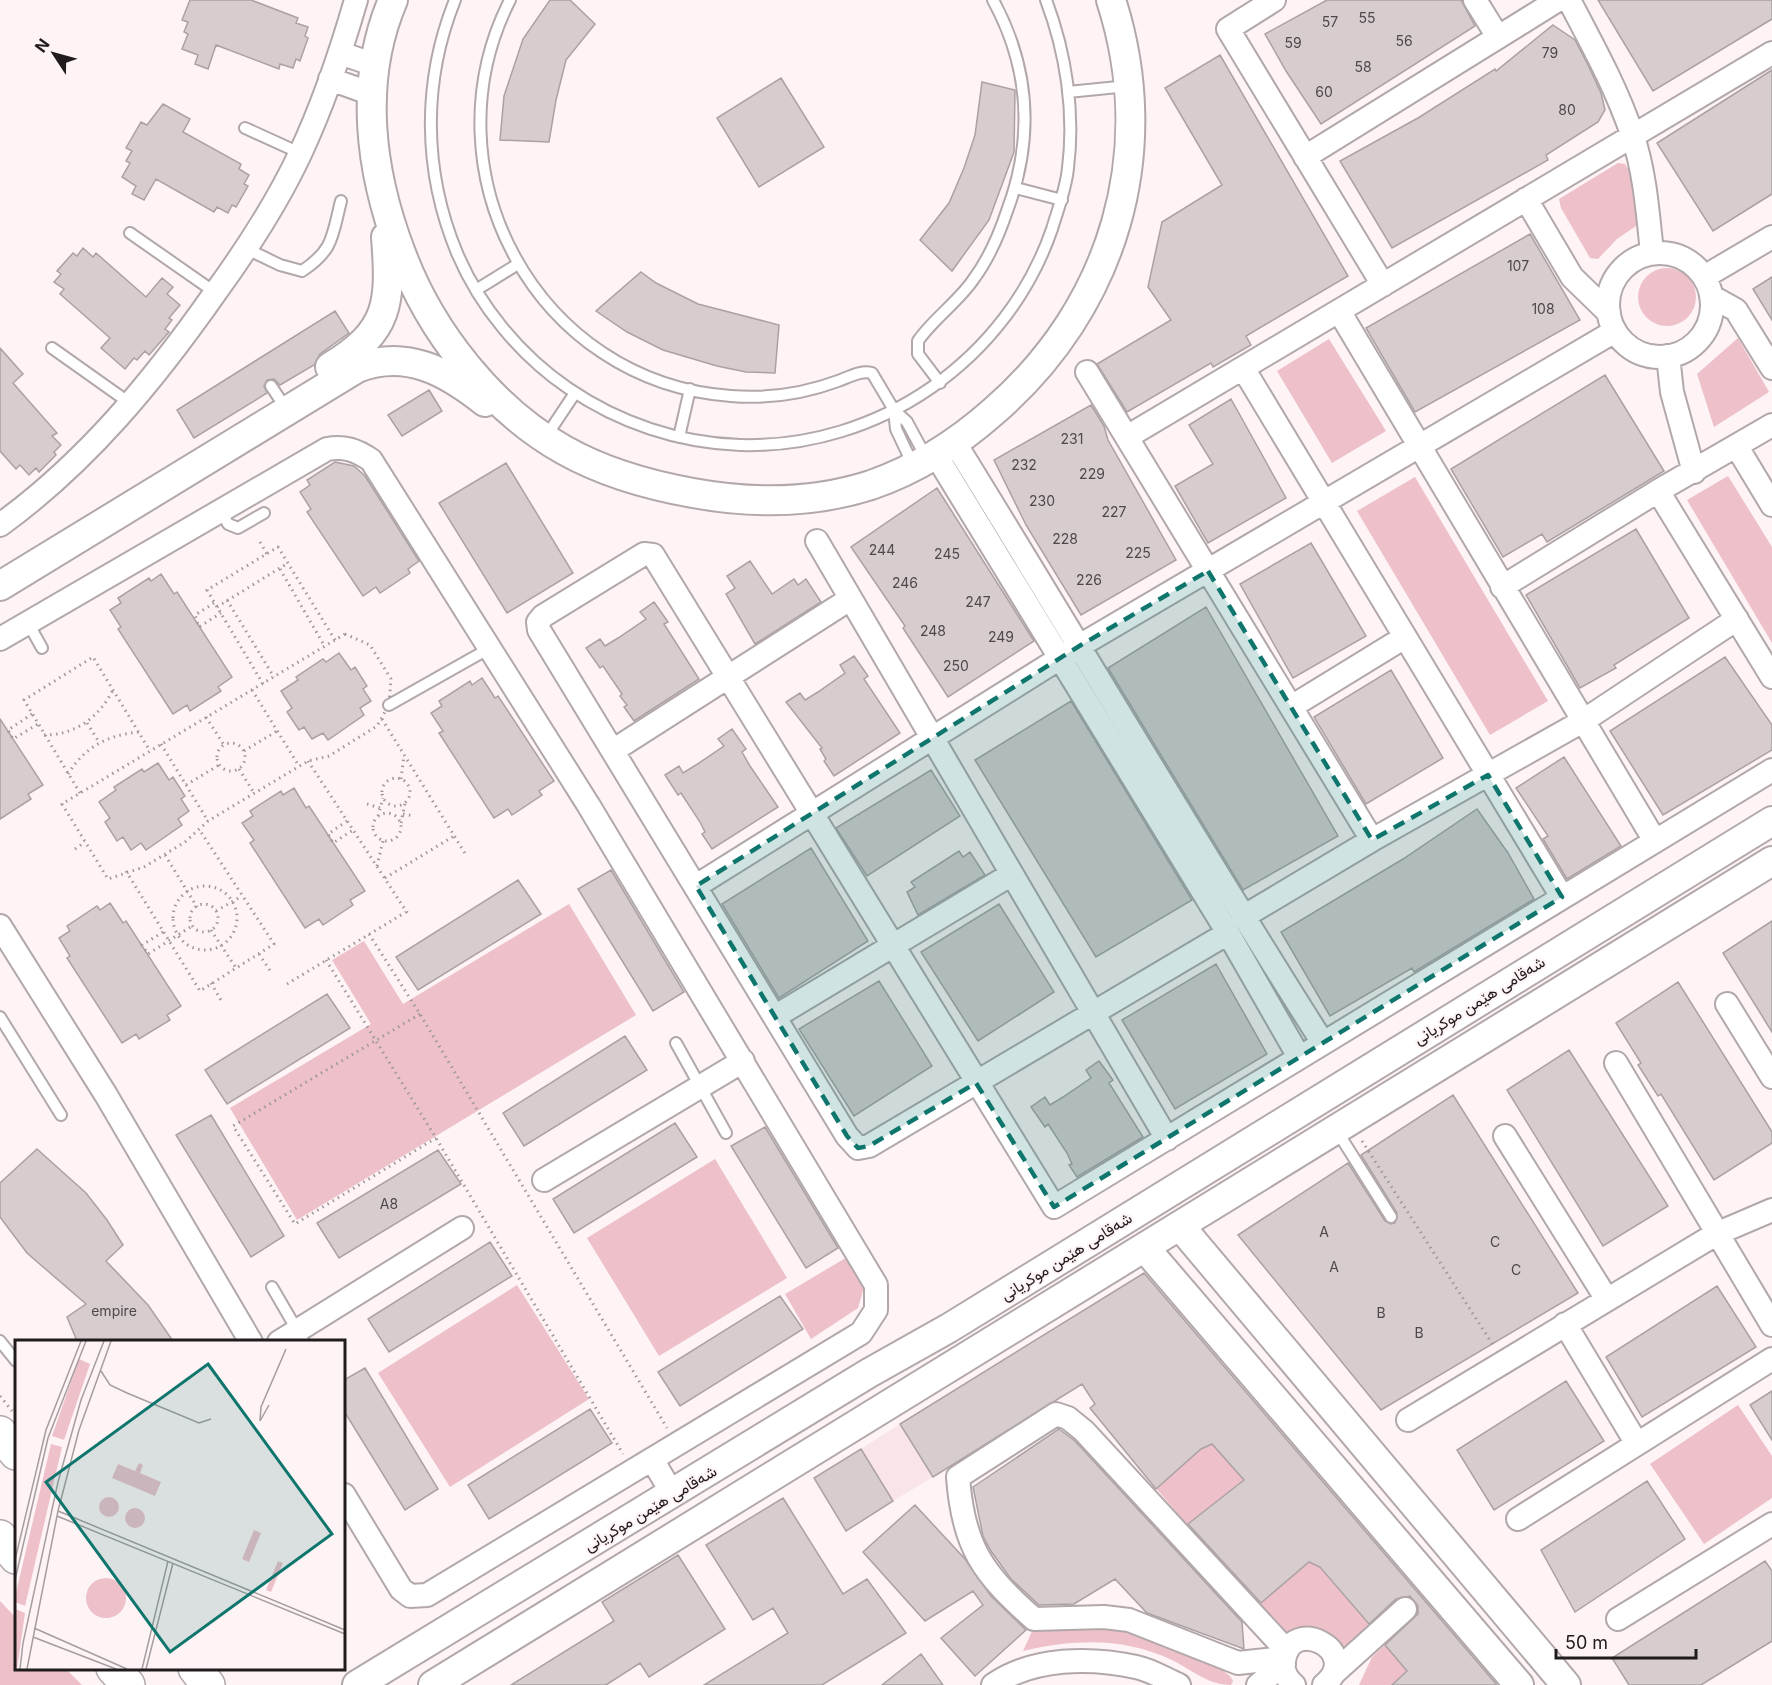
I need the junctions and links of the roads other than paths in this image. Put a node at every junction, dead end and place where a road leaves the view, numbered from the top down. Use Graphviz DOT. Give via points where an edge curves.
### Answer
graph roads {
  1 [pos="356,0"];
  2 [pos="393,0"];
  3 [pos="455,0"];
  4 [pos="510,0"];
  5 [pos="993,0"];
  6 [pos="1046,0"];
  7 [pos="1111,0"];
  8 [pos="1274,0"];
  9 [pos="1475,0"];
  10 [pos="1558,0"];
  11 [pos="1569,0"];
  12 [pos="1498,37"];
  13 [pos="340,53"];
  14 [pos="1772,53"];
  15 [pos="375,65"];
  16 [pos="330,79"];
  17 [pos="1128,86"];
  18 [pos="1068,92"];
  19 [pos="372,94"];
  20 [pos="245,128"];
  21 [pos="1633,136"];
  22 [pos="300,153"];
  23 [pos="1305,157"];
  24 [pos="1016,188"];
  25 [pos="1526,199"];
  26 [pos="1062,200"];
  27 [pos="340,201"];
  28 [pos="384,205"];
  29 [pos="130,232"];
  30 [pos="1772,237"];
  31 [pos="247,249"];
  32 [pos="1652,253"];
  33 [pos="518,264"];
  34 [pos="1383,285"];
  35 [pos="1708,287"];
  36 [pos="476,290"];
  37 [pos="216,293"];
  38 [pos="1339,311"];
  39 [pos="1612,322"];
  40 [pos="52,348"];
  41 [pos="1668,356"];
  42 [pos="1243,368"];
  43 [pos="1772,368"];
  44 [pos="1087,372"];
  45 [pos="940,383"];
  46 [pos="690,389"];
  47 [pos="575,393"];
  48 [pos="131,404"];
  49 [pos="894,410"];
  50 [pos="1772,425"];
  51 [pos="543,437"];
  52 [pos="679,437"];
  53 [pos="1127,437"];
  54 [pos="1737,447"];
  55 [pos="1419,449"];
  56 [pos="933,456"];
  57 [pos="1694,472"];
  58 [pos="1658,491"];
  59 [pos="976,498"];
  60 [pos="1324,504"];
  61 [pos="1772,505"];
  62 [pos="221,511"];
  63 [pos="264,513"];
  64 [pos="0,525"];
  65 [pos="817,541"];
  66 [pos="0,567"];
  67 [pos="1208,571"];
  68 [pos="0,586"];
  69 [pos="1502,587"];
  70 [pos="850,599"];
  71 [pos="1737,619"];
  72 [pos="28,622"];
  73 [pos="1405,637"];
  74 [pos="0,639"];
  75 [pos="1081,645"];
  76 [pos="42,648"];
  77 [pos="490,648"];
  78 [pos="1061,657"];
  79 [pos="727,675"];
  80 [pos="1772,677"];
  81 [pos="389,705"];
  82 [pos="1291,707"];
  83 [pos="1583,721"];
  84 [pos="932,738"];
  85 [pos="614,750"];
  86 [pos="1772,770"];
  87 [pos="1488,775"];
  88 [pos="812,813"];
  89 [pos="1772,821"];
  90 [pos="1372,840"];
  91 [pos="1655,841"];
  92 [pos="1722,851"];
  93 [pos="1772,861"];
  94 [pos="1012,874"];
  95 [pos="1742,880"];
  96 [pos="696,886"];
  97 [pos="1562,897"];
  98 [pos="1235,925"];
  99 [pos="0,926"];
  100 [pos="892,946"];
  101 [pos="1727,1004"];
  102 [pos="1093,1013"];
  103 [pos="776,1016"];
  104 [pos="0,1017"];
  105 [pos="676,1043"];
  106 [pos="1323,1043"];
  107 [pos="1299,1058"];
  108 [pos="743,1061"];
  109 [pos="1616,1063"];
  110 [pos="1772,1077"];
  111 [pos="976,1083"];
  112 [pos="700,1086"];
  113 [pos="61,1115"];
  114 [pos="1347,1131"];
  115 [pos="726,1133"];
  116 [pos="1505,1136"];
  117 [pos="1167,1139"];
  118 [pos="544,1180"];
  119 [pos="1772,1210"];
  120 [pos="1391,1217"];
  121 [pos="1180,1226"];
  122 [pos="462,1228"];
  123 [pos="1716,1234"];
  124 [pos="1144,1248"];
  125 [pos="272,1287"];
  126 [pos="1606,1298"];
  127 [pos="1565,1324"];
  128 [pos="1772,1326"];
  129 [pos="294,1338"];
  130 [pos="250,1340"];
  131 [pos="0,1341"];
  132 [pos="916,1347"];
  133 [pos="1772,1359"];
  134 [pos="15,1360"];
  135 [pos="932,1377"];
  136 [pos="1408,1420"];
  137 [pos="0,1433"];
  138 [pos="1637,1444"];
  139 [pos="15,1452"];
  140 [pos="643,1465"];
  141 [pos="673,1495"];
  142 [pos="345,1497"];
  143 [pos="1518,1519"];
  144 [pos="1772,1524"];
  145 [pos="0,1537"];
  146 [pos="15,1556"];
  147 [pos="1405,1609"];
  148 [pos="1618,1619"];
  149 [pos="437,1636"];
  150 [pos="1285,1658"];
  151 [pos="459,1669"];
  152 [pos="115,1670"];
  153 [pos="197,1670"];
  154 [pos="1329,1679"];
  155 [pos="128,1685"];
  156 [pos="208,1685"];
  157 [pos="357,1685"];
  158 [pos="433,1685"];
  159 [pos="993,1685"];
  160 [pos="1179,1685"];
  161 [pos="1258,1685"];
  162 [pos="1294,1685"];
  163 [pos="1518,1685"];
  164 [pos="1566,1685"];
  1 -- 13 [label="street"];
  2 -- 15 [label="street"];
  3 -- 36 [label="lane" via="434,70 431,144 434,175 447,225"];
  4 -- 33 [label="lane" via="490,49 479,118 486,184"];
  5 -- 24 [label="lane" via="1010,32 1024,81 1026,129"];
  6 -- 18 [label="lane" via="1061,49"];
  7 -- 17 [label="street" via="1126,59"];
  8 -- 23 [label="street" via="1228,29"];
  9 -- 12 [label="street"];
  10 -- 12 [label="street"];
  11 -- 21 [label="street" via="1603,63"];
  12 -- 23 [label="street"];
  13 -- 15 [label="street"];
  13 -- 16 [label="street"];
  14 -- 21 [label="street"];
  15 -- 19 [label="street"];
  16 -- 19 [label="street"];
  16 -- 22 [label="street"];
  17 -- 18 [label="lane"];
  17 -- 56 [label="street" via="1129,141 1124,190 1095,283 1068,331 1034,374"];
  18 -- 26 [label="lane" via="1068,168"];
  19 -- 28 [label="street" via="373,144"];
  20 -- 22 [label="lane"];
  21 -- 25 [label="street"];
  21 -- 32 [label="street"];
  22 -- 31 [label="street"];
  23 -- 34 [label="street"];
  24 -- 26 [label="lane"];
  24 -- 45 [label="lane" via="1001,229 974,279 918,341 918,354"];
  25 -- 34 [label="street"];
  25 -- 39 [label="street" via="1572,277"];
  26 -- 45 [label="lane" via="1032,277 1015,304 993,334"];
  27 -- 31 [label="lane" via="331,240 322,258 302,271"];
  28 -- 51 [label="street" via="404,261 449,342 492,393"];
  28 -- 66 [label="street" via="389,280 381,318 354,351 275,392"];
  29 -- 37 [label="lane"];
  30 -- 35 [label="street"];
  31 -- 37 [label="street"];
  32 -- 35 [label="street" via="1682,258 1694,266"];
  32 -- 39 [label="street" via="1637,258 1614,281 1609,296"];
  33 -- 36 [label="lane"];
  33 -- 46 [label="lane" via="553,310 596,348 646,375"];
  34 -- 38 [label="street"];
  35 -- 41 [label="street" via="1711,312 1706,328 1697,341"];
  35 -- 43 [label="street" via="1736,310"];
  36 -- 47 [label="lane" via="512,339"];
  37 -- 48 [label="street" via="172,356"];
  38 -- 42 [label="street"];
  38 -- 55 [label="street"];
  39 -- 41 [label="street" via="1625,344 1638,352"];
  39 -- 55 [label="street"];
  40 -- 48 [label="lane"];
  41 -- 57 [label="street" via="1672,392"];
  42 -- 53 [label="street"];
  42 -- 60 [label="street"];
  44 -- 53 [label="street"];
  45 -- 49 [label="lane"];
  46 -- 49 [label="lane" via="730,396 783,396 809,392 867,372 876,377"];
  46 -- 52 [label="lane"];
  47 -- 51 [label="lane"];
  47 -- 52 [label="lane" via="637,424"];
  48 -- 64 [label="street" via="27,505"];
  49 -- 52 [label="lane" via="845,430 788,443 727,444"];
  49 -- 56 [label="lane"];
  49 -- 56 [label="lane" via="896,429"];
  50 -- 54 [label="street"];
  51 -- 56 [label="street" via="618,474 681,491 739,500 791,501 826,496 871,485"];
  51 -- 68 [label="street" via="505,418 432,368 408,360 369,363"];
  53 -- 67 [label="street"];
  54 -- 57 [label="street"];
  54 -- 61 [label="street"];
  55 -- 60 [label="street"];
  55 -- 69 [label="street"];
  56 -- 59 [label="street"];
  57 -- 58 [label="street"];
  58 -- 69 [label="street"];
  58 -- 71 [label="street"];
  59 -- 75 [label="street"];
  59 -- 78 [label="street"];
  60 -- 67 [label="street"];
  60 -- 73 [label="street"];
  62 -- 63 [label="lane" via="228,524 238,528"];
  62 -- 72 [label="street"];
  62 -- 77 [label="street" via="327,449 340,447 361,453 371,460"];
  65 -- 70 [label="street"];
  67 -- 75 [label="street"];
  67 -- 82 [label="street"];
  69 -- 83 [label="street"];
  70 -- 79 [label="street"];
  70 -- 84 [label="street"];
  71 -- 80 [label="street"];
  71 -- 83 [label="street"];
  72 -- 74 [label="street"];
  72 -- 76 [label="lane"];
  73 -- 82 [label="street"];
  73 -- 87 [label="street"];
  75 -- 78 [label="street"];
  75 -- 98 [label="street" via="1178,813"];
  77 -- 81 [label="lane"];
  77 -- 108 [label="street"];
  78 -- 84 [label="street"];
  78 -- 98 [label="street"];
  79 -- 85 [label="street"];
  79 -- 85 [label="street" via="653,555 644,554 543,615 538,622 540,630"];
  79 -- 88 [label="street"];
  82 -- 90 [label="street"];
  83 -- 87 [label="street"];
  83 -- 91 [label="street"];
  84 -- 88 [label="street"];
  84 -- 94 [label="street"];
  85 -- 96 [label="street"];
  86 -- 91 [label="street"];
  87 -- 90 [label="street"];
  87 -- 97 [label="street"];
  88 -- 96 [label="street"];
  88 -- 100 [label="street"];
  89 -- 92 [label="street, شەقامی هێمن موکریانی"];
  90 -- 98 [label="street"];
  91 -- 97 [label="street"];
  92 -- 95 [label="street"];
  92 -- 132 [label="street, شەقامی هێمن موکریانی"];
  93 -- 95 [label="street, شەقامی هێمن موکریانی"];
  94 -- 100 [label="street"];
  94 -- 102 [label="street"];
  95 -- 114 [label="street, شەقامی هێمن موکریانی"];
  96 -- 103 [label="street"];
  97 -- 106 [label="street"];
  98 -- 102 [label="street"];
  98 -- 106 [label="street"];
  98 -- 107 [label="street"];
  99 -- 130 [label="street" via="106,1095"];
  100 -- 103 [label="street"];
  100 -- 111 [label="street"];
  101 -- 110 [label="street"];
  102 -- 111 [label="street"];
  102 -- 117 [label="street"];
  103 -- 111 [label="street" via="847,1136 858,1148 869,1146"];
  104 -- 113 [label="lane"];
  105 -- 112 [label="lane"];
  106 -- 107 [label="street"];
  107 -- 117 [label="street"];
  108 -- 112 [label="street"];
  108 -- 140 [label="street" via="876,1285 876,1310 861,1333"];
  109 -- 123 [label="street"];
  111 -- 117 [label="street" via="1054,1208"];
  112 -- 115 [label="lane"];
  112 -- 118 [label="street"];
  114 -- 120 [label="lane"];
  114 -- 121 [label="street, شەقامی هێمن موکریانی"];
  116 -- 126 [label="street"];
  119 -- 123 [label="street"];
  121 -- 124 [label="street, شەقامی هێمن موکریانی"];
  121 -- 164 [label="street"];
  122 -- 129 [label="street"];
  123 -- 126 [label="street"];
  123 -- 128 [label="street"];
  124 -- 135 [label="street, شەقامی هێمن موکریانی"];
  124 -- 163 [label="street"];
  125 -- 129 [label="lane"];
  126 -- 127 [label="street"];
  127 -- 136 [label="street"];
  127 -- 138 [label="street"];
  131 -- 134 [label="lane"];
  132 -- 135 [label="street"];
  132 -- 141 [label="street, شەقامی هێمن موکریانی"];
  133 -- 138 [label="street"];
  135 -- 151 [label="street, شەقامی هێمن موکریانی"];
  137 -- 139 [label="highway"];
  138 -- 143 [label="street"];
  140 -- 141 [label="street"];
  140 -- 142 [label="street" via="419,1597 401,1589"];
  141 -- 149 [label="street, شەقامی هێمن موکریانی"];
  144 -- 148 [label="street"];
  145 -- 146 [label="highway"];
  147 -- 154 [label="street"];
  149 -- 151 [label="street"];
  149 -- 157 [label="street, شەقامی هێمن موکریانی"];
  150 -- 150 [label="street" via="1084,1431 1068,1418 1056,1414 958,1477 973,1552 1003,1592 1034,1619 1129,1620 1238,1663"];
  150 -- 154 [label="street" via="1299,1640 1323,1642 1334,1655"];
  150 -- 161 [label="street"];
  150 -- 162 [label="street" via="1285,1675"];
  151 -- 158 [label="street, شەقامی هێمن موکریانی"];
  152 -- 155 [label="highway"];
  153 -- 156 [label="highway"];
  159 -- 160 [label="street" via="1044,1665 1091,1660 1138,1668"];
}
